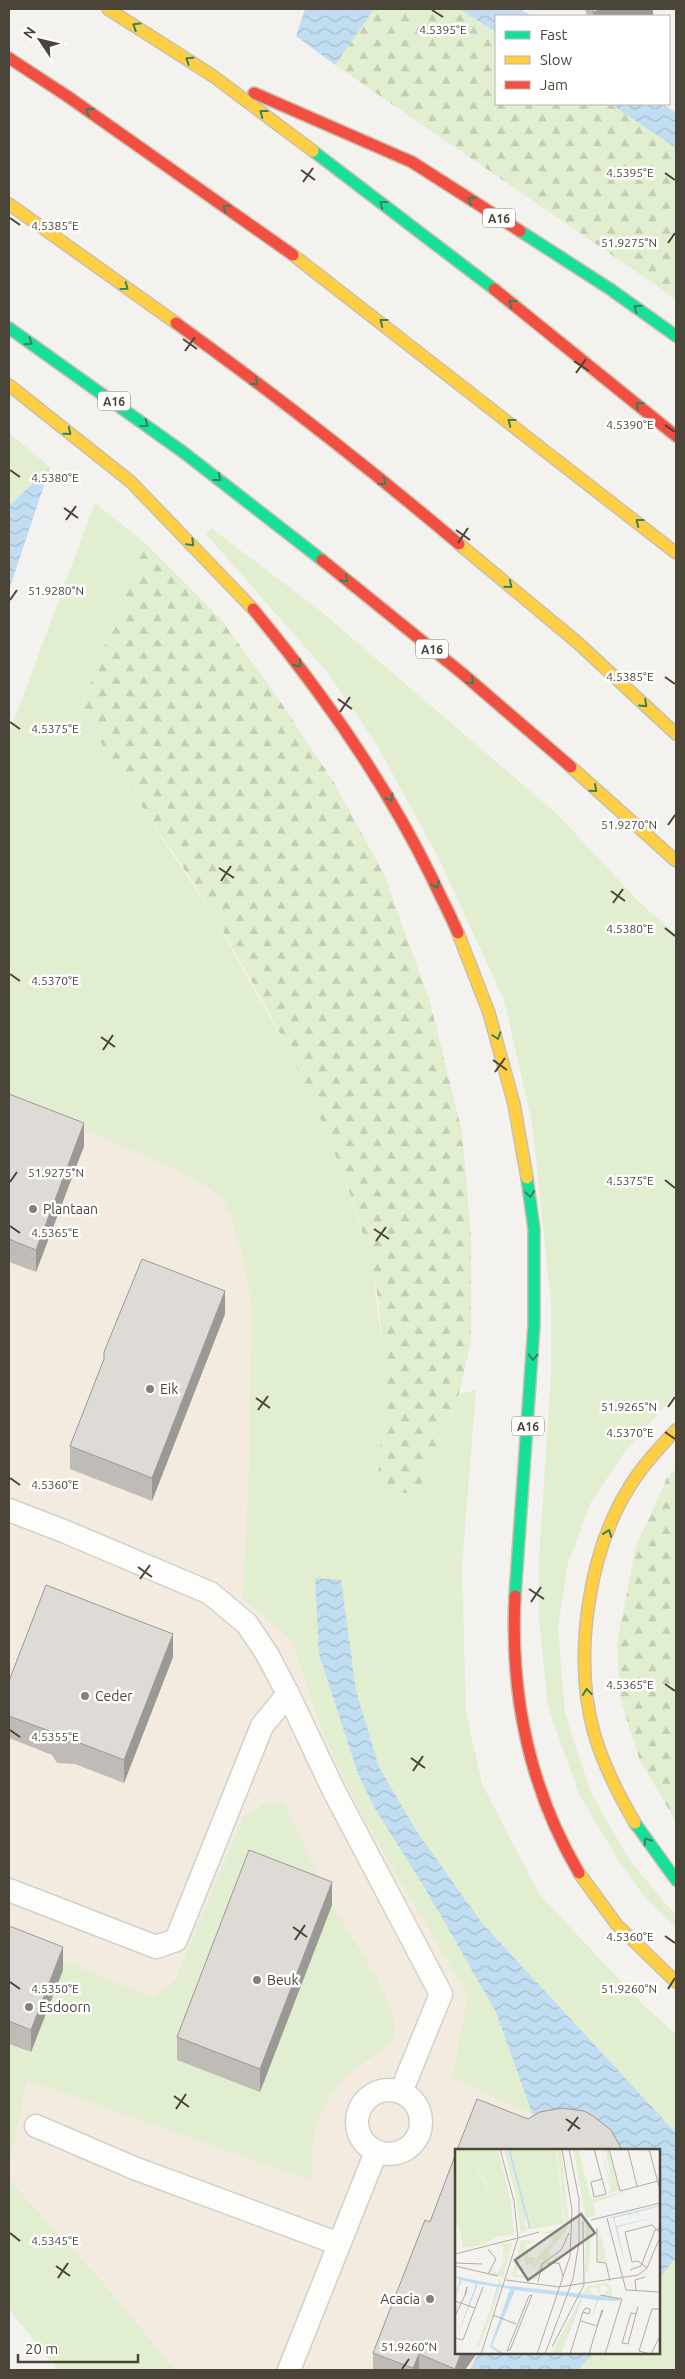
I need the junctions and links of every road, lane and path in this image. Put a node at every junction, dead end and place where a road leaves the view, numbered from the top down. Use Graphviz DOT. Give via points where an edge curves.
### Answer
graph roads {
  1 [pos="108,9"];
  2 [pos="9,58"];
  3 [pos="213,76"];
  4 [pos="9,204"];
  5 [pos="9,328"];
  6 [pos="676,336"];
  7 [pos="9,385"];
  8 [pos="676,436"];
  9 [pos="676,553"];
  10 [pos="676,734"];
  11 [pos="676,861"];
  12 [pos="676,1430"];
  13 [pos="9,1510"];
  14 [pos="288,1694"];
  15 [pos="676,1880"];
  16 [pos="9,1890"];
  17 [pos="676,1982"];
  18 [pos="401,2092"];
  19 [pos="36,2126"];
  20 [pos="376,2152"];
  21 [pos="339,2244"];
  22 [pos="289,2370"];
  3 -- 1 [label="highway, A16, one-way"];
  9 -- 2 [label="highway, one-way" via="320,274"];
  6 -- 3 [label="highway, A16, one-way" via="610,289 412,162"];
  8 -- 3 [label="highway, A16, one-way" via="536,321"];
  4 -- 10 [label="highway, one-way" via="216,352 395,491 563,630"];
  5 -- 11 [label="highway, A16, one-way" via="215,475 464,675"];
  7 -- 17 [label="highway, A16, one-way" via="132,483 272,631 325,699 371,766 415,841 483,992 513,1097 531,1199 535,1274 532,1380 513,1616 518,1700 541,1795 581,1876 616,1924"];
  15 -- 12 [label="highway, one-way" via="656,1856 619,1795 600,1750 589,1711 584,1666 595,1570 611,1526 631,1484"];
  13 -- 14 [label="lane" via="210,1593 247,1624"];
  14 -- 16 [label="lane" via="262,1726 176,1940 156,1947"];
  14 -- 18 [label="lane" via="334,1791 441,1994"];
  18 -- 20 [label="lane" via="388,2089 376,2092 365,2099 358,2110 358,2135"];
  18 -- 20 [label="lane" via="412,2098 419,2109 422,2122 418,2134 412,2145 401,2152"];
  19 -- 21 [label="lane" via="134,2168"];
  20 -- 21 [label="lane"];
  21 -- 22 [label="lane"];
}
